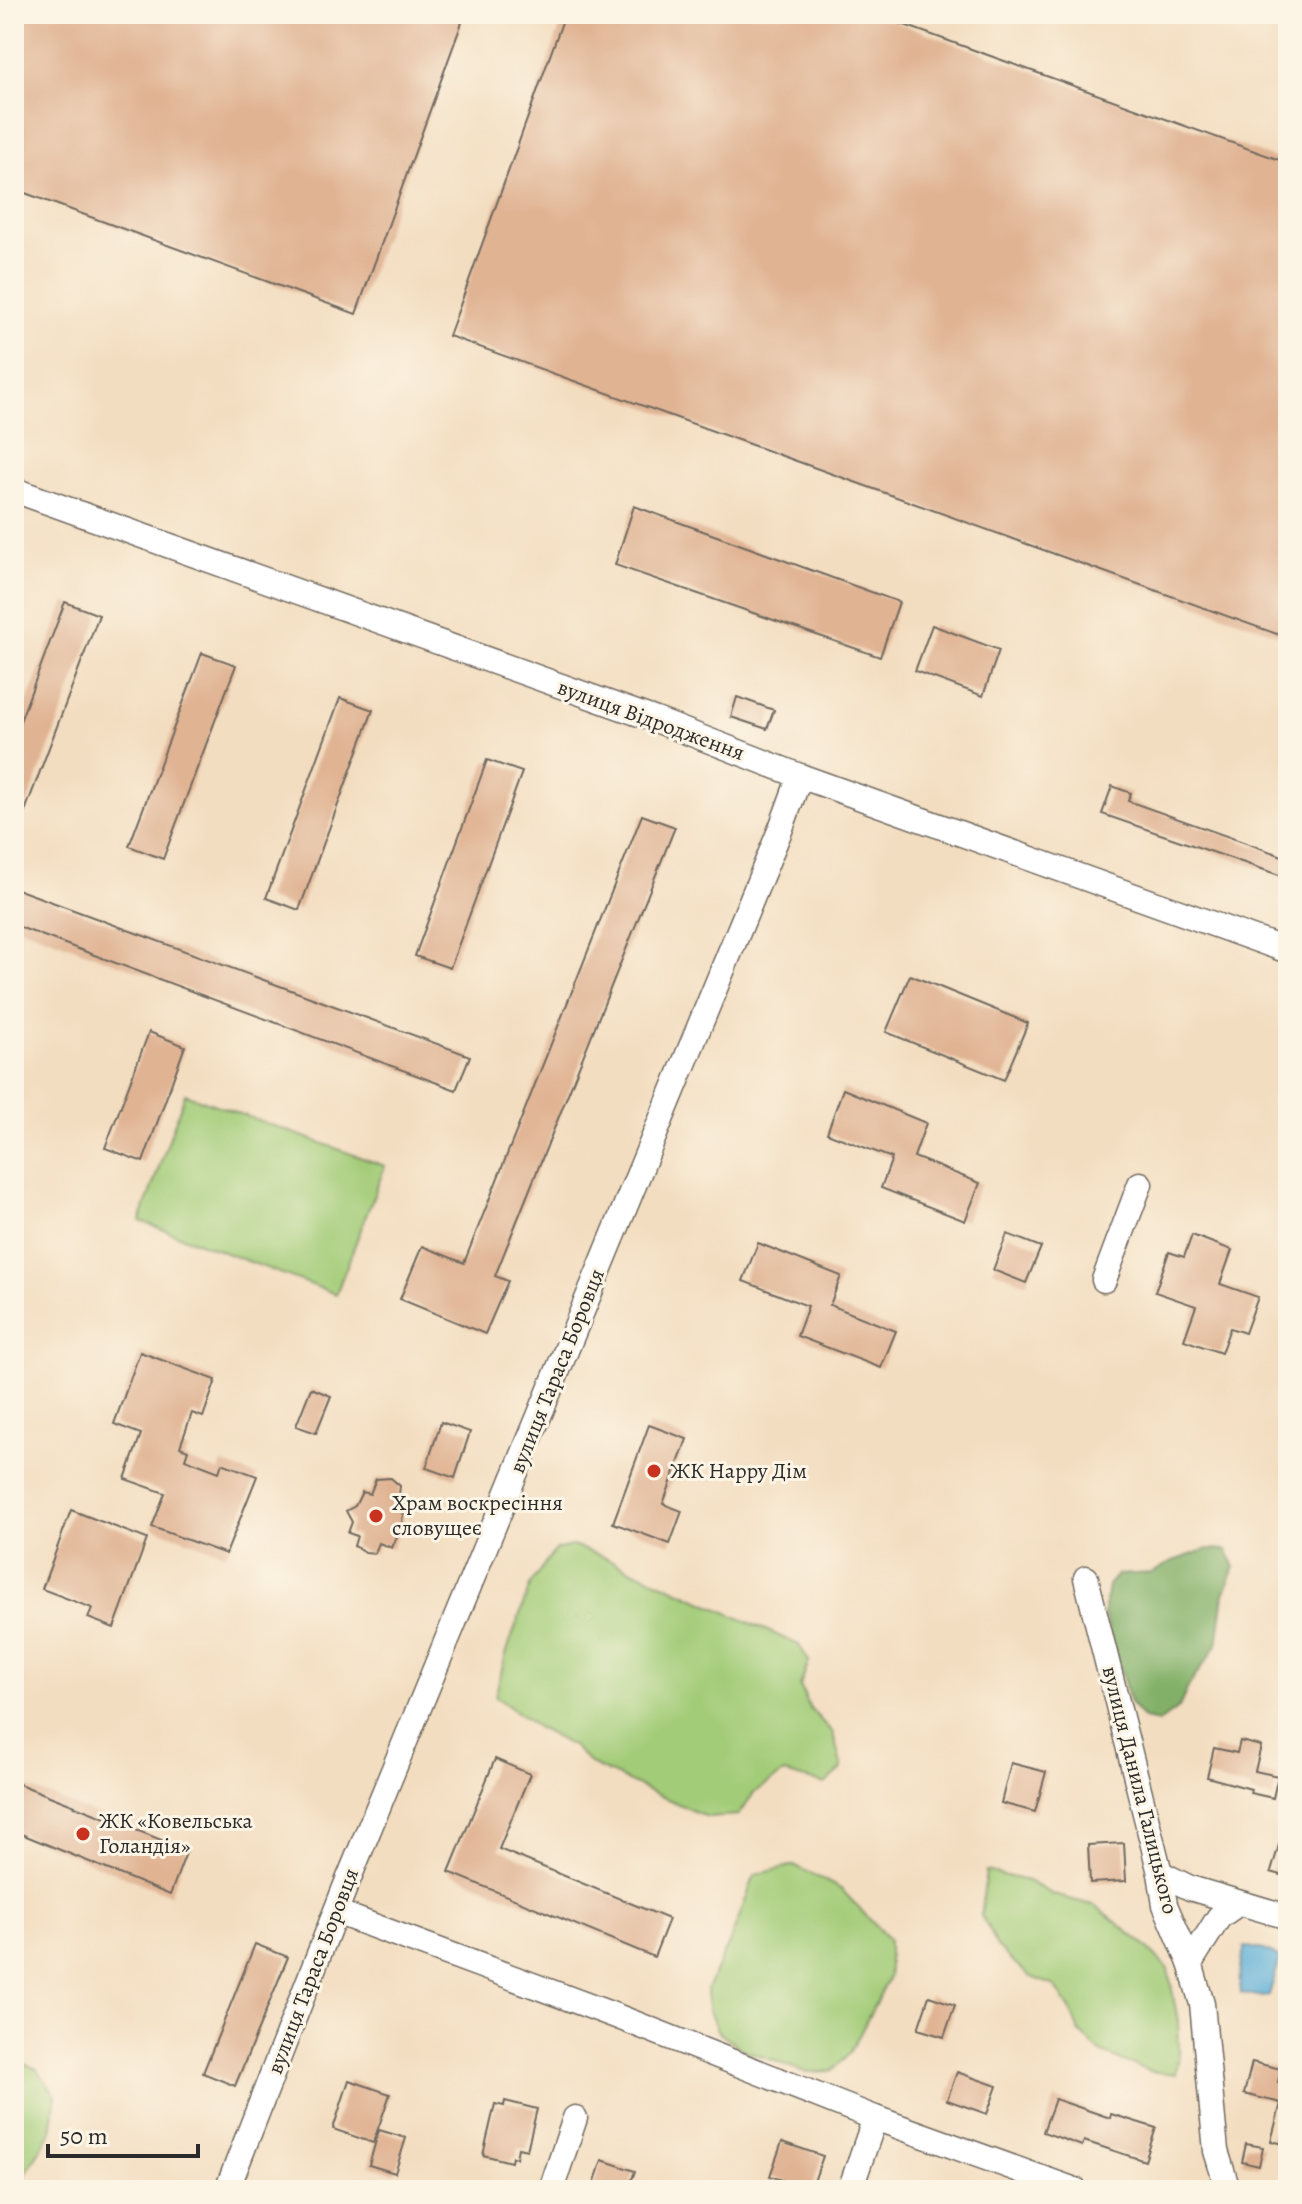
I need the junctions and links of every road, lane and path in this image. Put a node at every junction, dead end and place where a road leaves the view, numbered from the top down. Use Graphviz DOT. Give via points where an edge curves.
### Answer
graph roads {
  1 [pos="14,490"];
  2 [pos="800,776"];
  3 [pos="1288,951"];
  4 [pos="1140,1184"];
  5 [pos="1104,1280"];
  6 [pos="1086,1578"];
  7 [pos="1160,1873"];
  8 [pos="1239,1903"];
  9 [pos="336,1912"];
  10 [pos="1288,1917"];
  11 [pos="1190,1963"];
  12 [pos="575,2118"];
  13 [pos="875,2118"];
  14 [pos="227,2190"];
  15 [pos="551,2190"];
  16 [pos="850,2190"];
  17 [pos="1075,2190"];
  18 [pos="1228,2190"];
  1 -- 2 [label="street, вулиця Відродження"];
  2 -- 3 [label="street, вулиця Відродження"];
  2 -- 9 [label="street, вулиця Тараса Боровця"];
  4 -- 5 [label="street"];
  6 -- 7 [label="street, вулиця Данила Галицького"];
  7 -- 8 [label="street"];
  7 -- 11 [label="street, вулиця Данила Галицького" via="1165,1905"];
  8 -- 10 [label="street"];
  8 -- 11 [label="street" via="1219,1917"];
  9 -- 13 [label="street"];
  9 -- 14 [label="street, вулиця Тараса Боровця"];
  11 -- 18 [label="street, вулиця Данила Галицького" via="1202,2004 1216,2151"];
  12 -- 15 [label="street"];
  13 -- 16 [label="street"];
  13 -- 17 [label="street"];
}
